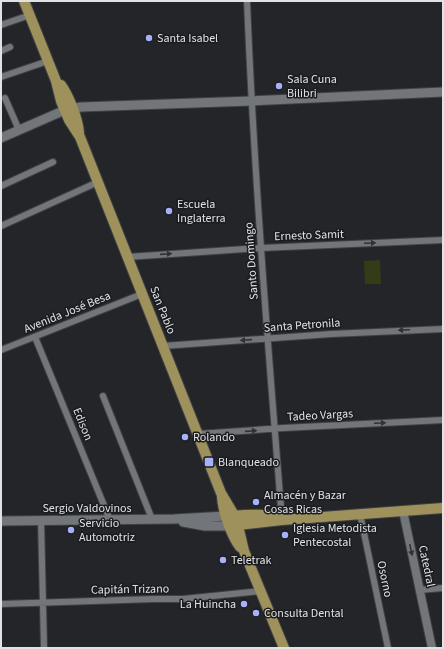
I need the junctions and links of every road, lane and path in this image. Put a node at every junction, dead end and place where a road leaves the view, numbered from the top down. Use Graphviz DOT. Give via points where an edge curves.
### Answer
graph roads {
  1 [pos="24,1"];
  2 [pos="247,1"];
  3 [pos="30,15"];
  4 [pos="1,26"];
  5 [pos="10,47"];
  6 [pos="1,51"];
  7 [pos="48,61"];
  8 [pos="1,77"];
  9 [pos="443,92"];
  10 [pos="5,98"];
  11 [pos="251,100"];
  12 [pos="69,109"];
  13 [pos="19,130"];
  14 [pos="1,138"];
  15 [pos="53,162"];
  16 [pos="98,182"];
  17 [pos="1,186"];
  18 [pos="1,226"];
  19 [pos="443,240"];
  20 [pos="261,248"];
  21 [pos="128,257"];
  22 [pos="142,294"];
  23 [pos="443,329"];
  24 [pos="35,337"];
  25 [pos="268,338"];
  26 [pos="163,346"];
  27 [pos="1,350"];
  28 [pos="103,396"];
  29 [pos="443,420"];
  30 [pos="275,429"];
  31 [pos="198,434"];
  32 [pos="443,508"];
  33 [pos="403,511"];
  34 [pos="360,514"];
  35 [pos="152,519"];
  36 [pos="41,520"];
  37 [pos="110,520"];
  38 [pos="282,520"];
  39 [pos="1,521"];
  40 [pos="232,521"];
  41 [pos="443,588"];
  42 [pos="419,590"];
  43 [pos="260,591"];
  44 [pos="43,602"];
  45 [pos="1,604"];
  46 [pos="44,648"];
  47 [pos="284,648"];
  48 [pos="388,648"];
  49 [pos="432,648"];
  1 -- 3 [label="main road, San Pablo"];
  2 -- 11 [label="street, Santo Domingo"];
  3 -- 4 [label="street"];
  3 -- 7 [label="main road, San Pablo"];
  5 -- 6 [label="street"];
  7 -- 8 [label="street"];
  7 -- 12 [label="main road, San Pablo" via="61,101"];
  9 -- 11 [label="main road"];
  10 -- 13 [label="street"];
  11 -- 12 [label="main road" via="81,106"];
  11 -- 20 [label="street, Santo Domingo"];
  12 -- 13 [label="main road"];
  12 -- 16 [label="main road, San Pablo" via="69,120 80,137"];
  13 -- 14 [label="main road"];
  15 -- 17 [label="street"];
  16 -- 18 [label="street"];
  16 -- 21 [label="main road, San Pablo"];
  20 -- 19 [label="street, Ernesto Samit, one-way"];
  21 -- 20 [label="street, Ernesto Samit, one-way"];
  20 -- 25 [label="street, Santo Domingo"];
  21 -- 22 [label="main road, San Pablo"];
  22 -- 24 [label="street, Avenida José Besa"];
  22 -- 26 [label="main road, San Pablo"];
  23 -- 25 [label="street, Santa Petronila, one-way"];
  24 -- 27 [label="street, Avenida José Besa"];
  24 -- 37 [label="street, Edison"];
  25 -- 26 [label="street, Santa Petronila, one-way"];
  25 -- 30 [label="street, Santo Domingo"];
  26 -- 31 [label="main road, San Pablo"];
  28 -- 35 [label="street"];
  30 -- 29 [label="street, Tadeo Vargas, one-way"];
  31 -- 30 [label="street, Tadeo Vargas, one-way"];
  30 -- 38 [label="street, Santo Domingo"];
  31 -- 40 [label="main road, San Pablo"];
  32 -- 33 [label="main road"];
  33 -- 34 [label="main road"];
  33 -- 42 [label="street, Catedral, one-way"];
  34 -- 38 [label="main road"];
  34 -- 48 [label="street, Osorno"];
  35 -- 37 [label="main road, Sergio Valdovinos"];
  35 -- 40 [label="main road, Sergio Valdovinos"];
  36 -- 37 [label="main road, Sergio Valdovinos"];
  36 -- 39 [label="main road, Sergio Valdovinos"];
  36 -- 44 [label="street"];
  38 -- 40 [label="main road"];
  40 -- 43 [label="main road, San Pablo"];
  41 -- 42 [label="street"];
  42 -- 49 [label="street, Catedral"];
  43 -- 44 [label="street, Capitán Trizano" via="188,598"];
  43 -- 47 [label="main road, San Pablo"];
  44 -- 45 [label="street, Capitán Trizano"];
  44 -- 46 [label="street"];
}
